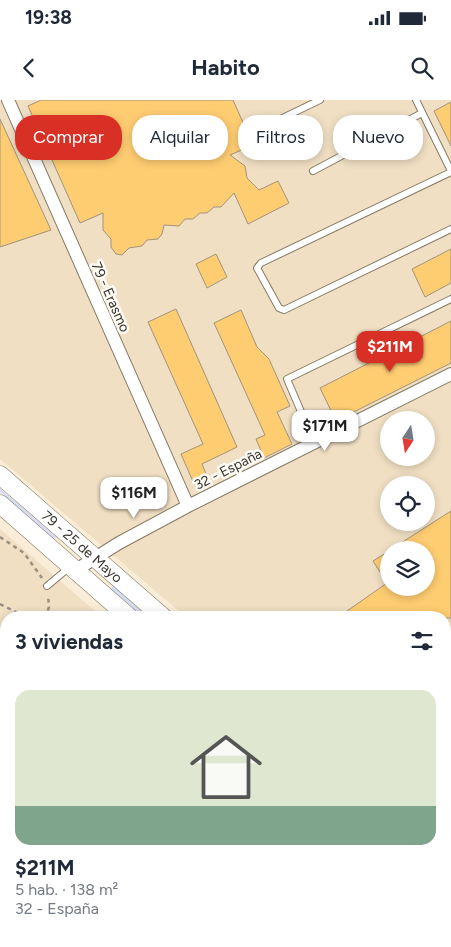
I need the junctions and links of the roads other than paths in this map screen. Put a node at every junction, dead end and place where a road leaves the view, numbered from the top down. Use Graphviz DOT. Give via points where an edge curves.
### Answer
graph roads {
  1 [pos="8,100"];
  2 [pos="320,100"];
  3 [pos="416,100"];
  4 [pos="422,113"];
  5 [pos="289,115"];
  6 [pos="313,171"];
  7 [pos="451,172"];
  8 [pos="451,229"];
  9 [pos="451,299"];
  10 [pos="451,374"];
  11 [pos="314,442"];
  12 [pos="0,475"];
  13 [pos="0,504"];
  14 [pos="188,506"];
  15 [pos="96,559"];
  16 [pos="76,570"];
  17 [pos="47,586"];
  18 [pos="122,611"];
  19 [pos="156,611"];
  1 -- 14 [label="street, 79 - Erasmo"];
  2 -- 5 [label="lane"];
  3 -- 4 [label="lane"];
  4 -- 6 [label="lane"];
  4 -- 7 [label="lane"];
  7 -- 8 [label="lane" via="261,263 257,268 279,308 284,310"];
  9 -- 11 [label="lane" via="287,379"];
  10 -- 11 [label="street, 32 - España"];
  11 -- 14 [label="street, 32 - España"];
  12 -- 15 [label="main road, 79 - 25 de Mayo"];
  13 -- 16 [label="main road, 79 - 25 de Mayo"];
  14 -- 15 [label="street, 32 - España" via="118,543"];
  15 -- 16 [label="street, 32 - España"];
  15 -- 19 [label="main road, 79 - 25 de Mayo"];
  16 -- 17 [label="lane" via="65,570"];
  16 -- 18 [label="main road, 79 - 25 de Mayo"];
}
